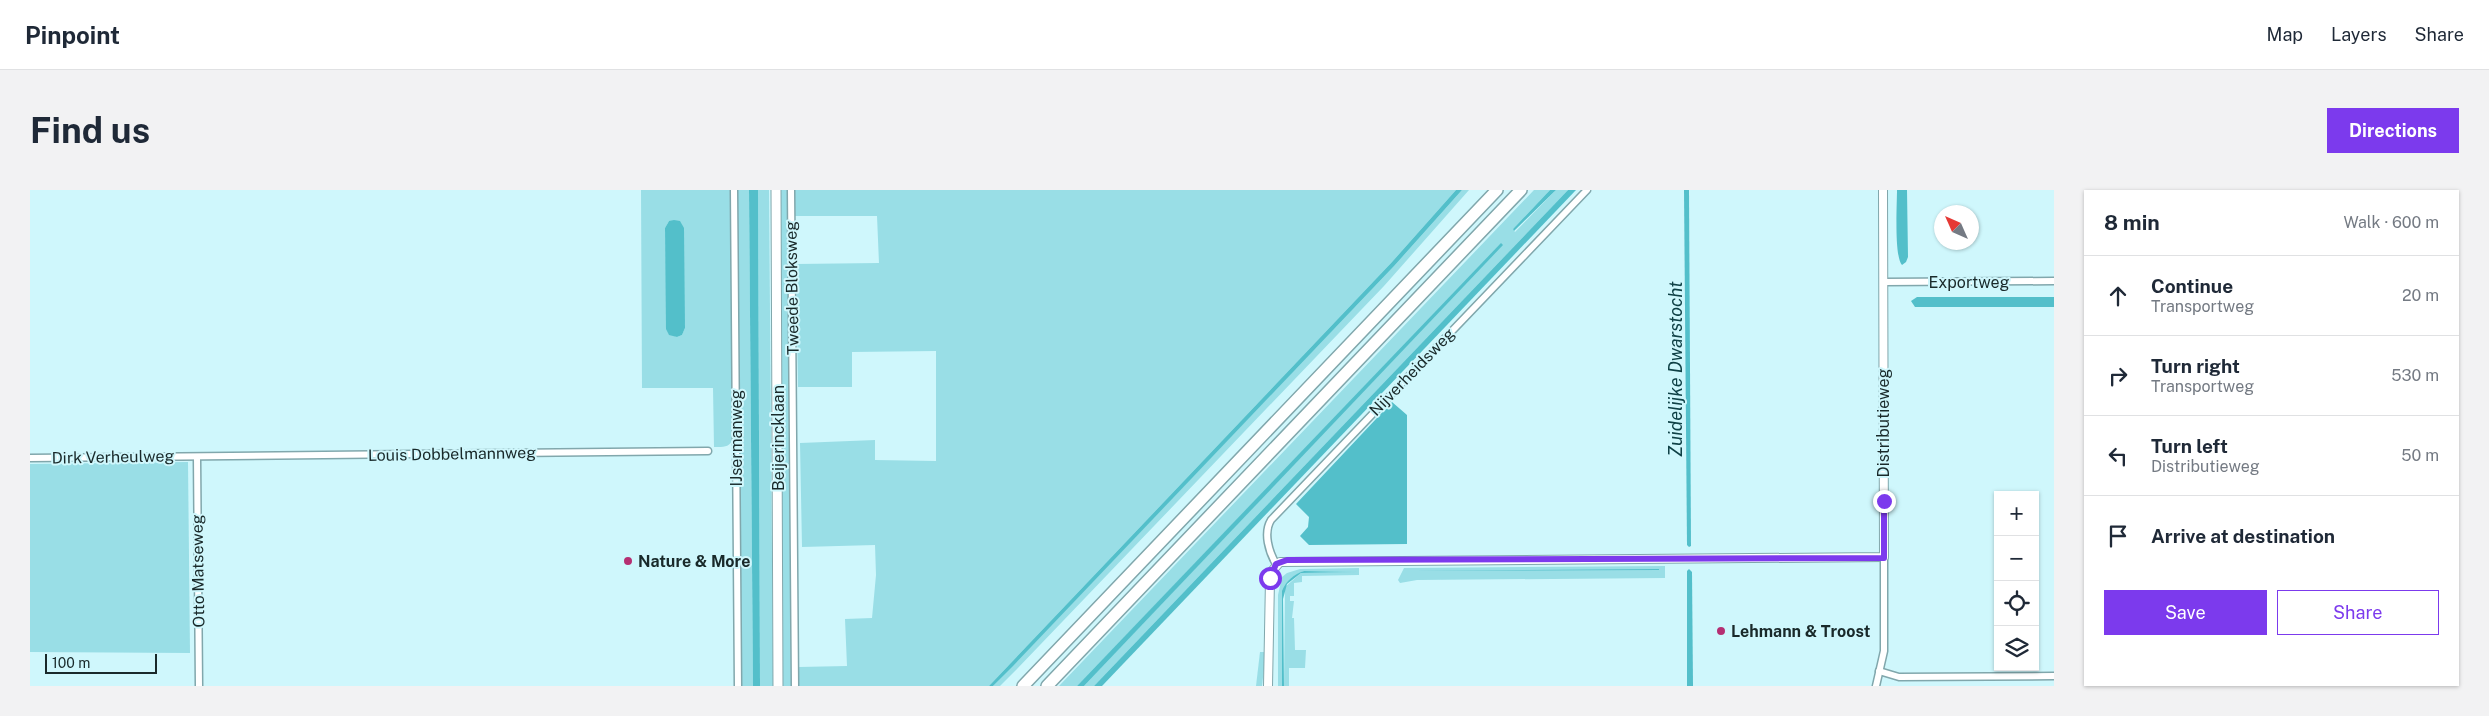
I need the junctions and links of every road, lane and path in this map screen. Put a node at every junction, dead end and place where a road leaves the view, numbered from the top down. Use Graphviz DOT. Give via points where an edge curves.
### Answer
graph roads {
  1 [pos="734,190"];
  2 [pos="776,190"];
  3 [pos="791,190"];
  4 [pos="1498,190"];
  5 [pos="1521,190"];
  6 [pos="1587,190"];
  7 [pos="1883,190"];
  8 [pos="2054,281"];
  9 [pos="1884,282"];
  10 [pos="708,451"];
  11 [pos="197,457"];
  12 [pos="30,458"];
  13 [pos="1884,558"];
  14 [pos="1276,564"];
  15 [pos="1879,671"];
  16 [pos="2054,676"];
  17 [pos="199,686"];
  18 [pos="738,686"];
  19 [pos="778,686"];
  20 [pos="795,686"];
  21 [pos="1023,686"];
  22 [pos="1047,686"];
  23 [pos="1268,686"];
  24 [pos="1876,686"];
  1 -- 18 [label="street, IJsermanweg"];
  2 -- 19 [label="main road, Beijerincklaan"];
  3 -- 20 [label="street, Tweede Bloksweg"];
  4 -- 21 [label="highway"];
  5 -- 22 [label="highway"];
  6 -- 14 [label="street, Nijverheidsweg" via="1271,520 1268,546"];
  7 -- 9 [label="street, Distributieweg"];
  8 -- 9 [label="street, Exportweg"];
  9 -- 13 [label="street, Distributieweg"];
  10 -- 11 [label="street, Louis Dobbelmannweg"];
  11 -- 12 [label="street, Dirk Verheulweg"];
  11 -- 17 [label="street, Otto Matseweg"];
  13 -- 14 [label="street" via="1287,560"];
  13 -- 15 [label="street, Distributieweg" via="1884,650"];
  14 -- 23 [label="street" via="1270,578"];
  15 -- 16 [label="street" via="1899,677"];
  15 -- 24 [label="street, Distributieweg"];
}
